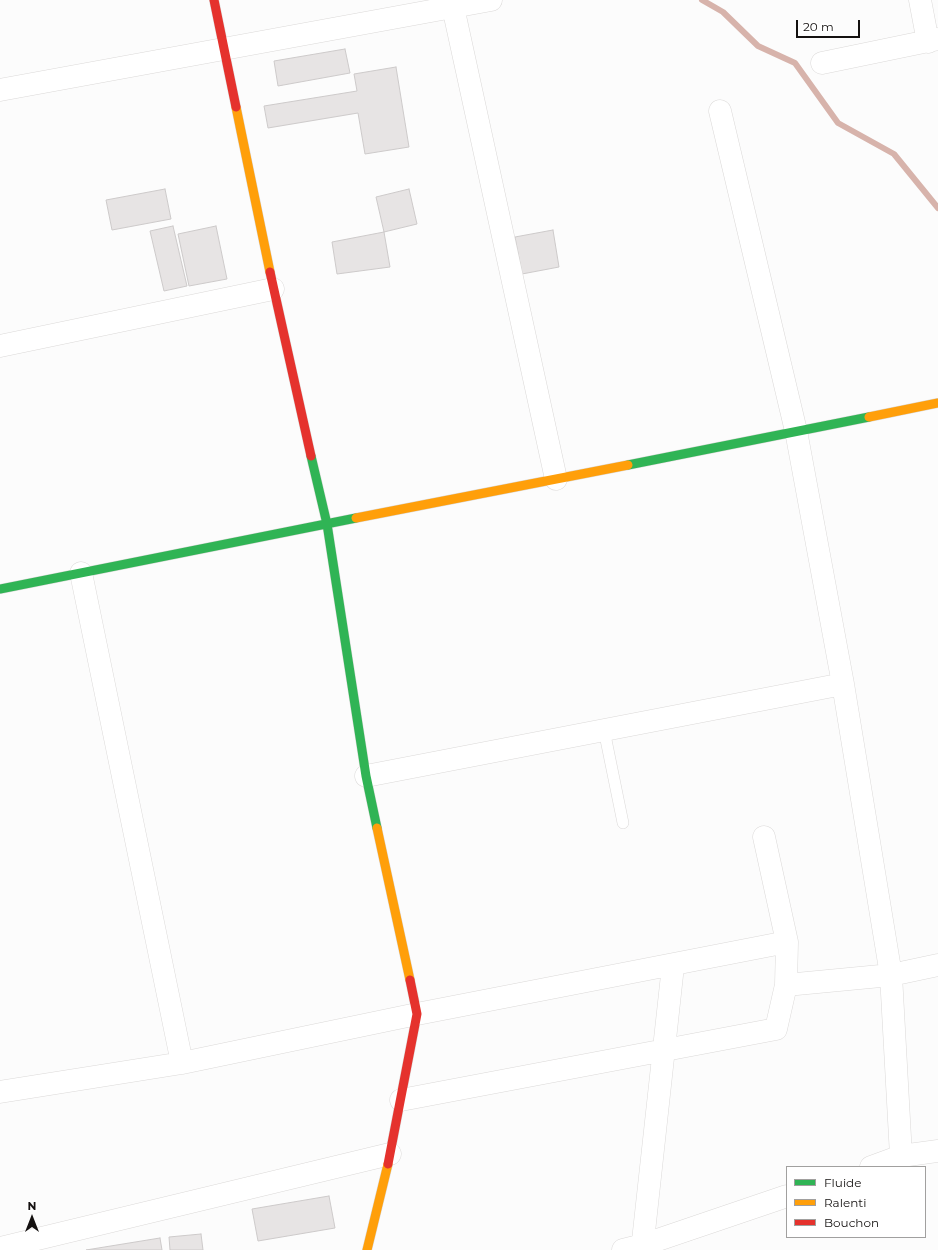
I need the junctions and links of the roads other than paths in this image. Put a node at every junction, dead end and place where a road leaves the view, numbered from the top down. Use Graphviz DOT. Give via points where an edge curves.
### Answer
graph roads {
  1 [pos="214,0"];
  2 [pos="491,0"];
  3 [pos="920,0"];
  4 [pos="453,7"];
  5 [pos="933,40"];
  6 [pos="223,49"];
  7 [pos="822,63"];
  8 [pos="0,90"];
  9 [pos="720,111"];
  10 [pos="273,289"];
  11 [pos="0,346"];
  12 [pos="938,403"];
  13 [pos="796,431"];
  14 [pos="556,479"];
  15 [pos="327,524"];
  16 [pos="81,573"];
  17 [pos="0,589"];
  18 [pos="843,684"];
  19 [pos="604,730"];
  20 [pos="366,776"];
  21 [pos="623,823"];
  22 [pos="764,838"];
  23 [pos="787,942"];
  24 [pos="938,965"];
  25 [pos="673,966"];
  26 [pos="891,975"];
  27 [pos="786,985"];
  28 [pos="417,1014"];
  29 [pos="664,1051"];
  30 [pos="182,1063"];
  31 [pos="0,1092"];
  32 [pos="401,1100"];
  33 [pos="938,1151"];
  34 [pos="390,1154"];
  35 [pos="902,1156"];
  36 [pos="874,1166"];
  37 [pos="786,1196"];
  38 [pos="0,1248"];
  39 [pos="636,1248"];
  40 [pos="367,1250"];
  1 -- 6 [label="street"];
  2 -- 4 [label="street"];
  3 -- 5 [label="street"];
  4 -- 6 [label="street"];
  4 -- 14 [label="street"];
  5 -- 7 [label="street"];
  6 -- 8 [label="street"];
  6 -- 10 [label="street"];
  9 -- 13 [label="street"];
  10 -- 11 [label="street"];
  10 -- 15 [label="street"];
  12 -- 13 [label="street"];
  13 -- 14 [label="street"];
  13 -- 18 [label="street"];
  14 -- 15 [label="street"];
  15 -- 16 [label="street"];
  15 -- 20 [label="street"];
  16 -- 17 [label="street"];
  16 -- 30 [label="street"];
  18 -- 19 [label="street"];
  18 -- 26 [label="street"];
  19 -- 20 [label="street"];
  19 -- 21 [label="lane"];
  20 -- 28 [label="street"];
  22 -- 23 [label="street"];
  23 -- 25 [label="street"];
  23 -- 27 [label="street"];
  24 -- 26 [label="street"];
  25 -- 28 [label="street"];
  25 -- 29 [label="street"];
  26 -- 27 [label="street"];
  26 -- 35 [label="street"];
  27 -- 29 [label="street" via="776,1029"];
  28 -- 30 [label="street"];
  28 -- 32 [label="street"];
  29 -- 32 [label="street"];
  29 -- 39 [label="street"];
  30 -- 31 [label="street"];
  32 -- 34 [label="street"];
  33 -- 35 [label="street"];
  34 -- 38 [label="street"];
  34 -- 40 [label="street"];
  35 -- 36 [label="street"];
  37 -- 39 [label="street"];
}
